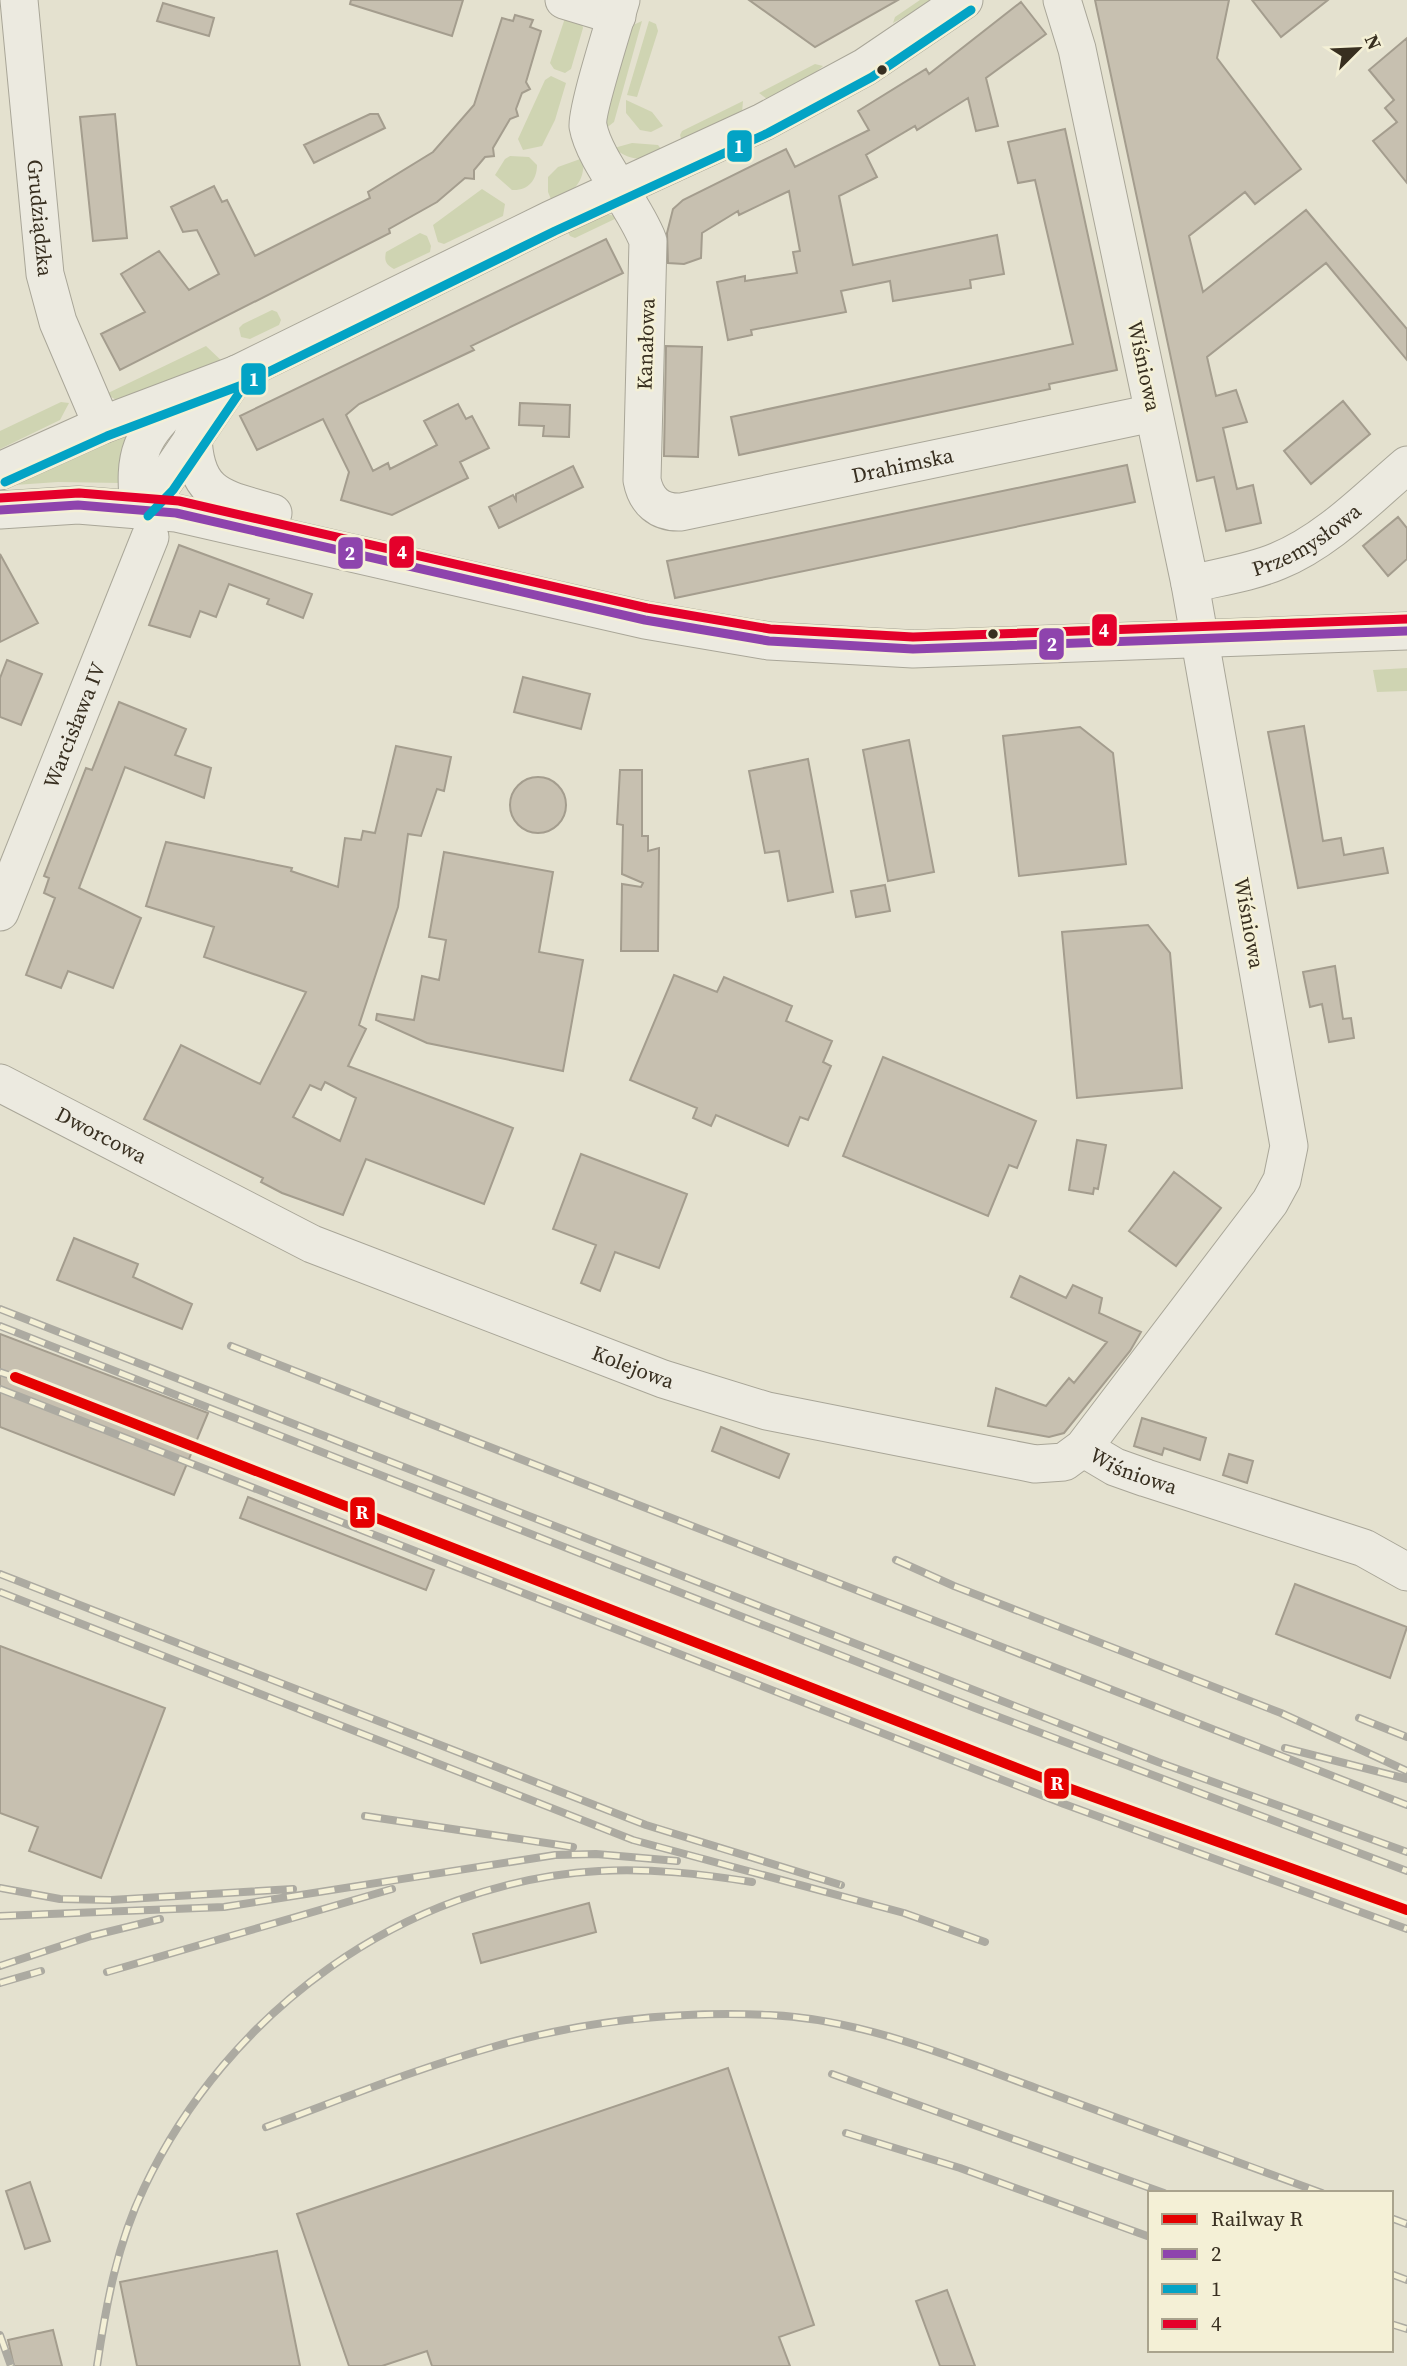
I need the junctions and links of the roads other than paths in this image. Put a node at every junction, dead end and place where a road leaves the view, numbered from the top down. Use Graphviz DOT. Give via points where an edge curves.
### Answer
graph roads {
  1 [pos="19,0"];
  2 [pos="564,0"];
  3 [pos="964,0"];
  4 [pos="1062,0"];
  5 [pos="619,8"];
  6 [pos="622,188"];
  7 [pos="237,374"];
  8 [pos="187,393"];
  9 [pos="1153,413"];
  10 [pos="102,425"];
  11 [pos="193,436"];
  12 [pos="1407,465"];
  13 [pos="0,471"];
  14 [pos="653,504"];
  15 [pos="0,510"];
  16 [pos="145,522"];
  17 [pos="366,558"];
  18 [pos="1190,584"];
  19 [pos="1407,631"];
  20 [pos="1199,639"];
  21 [pos="0,912"];
  22 [pos="0,1083"];
  23 [pos="201,1187"];
  24 [pos="1083,1448"];
  25 [pos="1407,1572"];
  1 -- 10 [label="street, Grudziądzka" via="45,274 58,322"];
  2 -- 5 [label="street"];
  3 -- 6 [label="street, Warcisława IV" via="813,97"];
  4 -- 9 [label="street, Wiśniowa" via="1077,50"];
  5 -- 6 [label="street, Kanałowa" via="588,123 594,144"];
  6 -- 7 [label="street, Warcisława IV"];
  6 -- 14 [label="street, Kanałowa" via="649,241 642,480"];
  7 -- 8 [label="street, Warcisława IV"];
  7 -- 11 [label="street, Warcisława IV"];
  8 -- 10 [label="street, Warcisława IV"];
  8 -- 16 [label="street, Warcisława IV" via="150,430 139,452 135,472"];
  9 -- 14 [label="street, Drahimska" via="681,512 668,512"];
  9 -- 18 [label="street, Wiśniowa"];
  10 -- 13 [label="street, Warcisława IV"];
  11 -- 16 [label="street, Warcisława IV"];
  11 -- 17 [label="street" via="201,478 213,493 272,513"];
  12 -- 18 [label="street, Przemysłowa" via="1332,529 1295,553 1265,566"];
  15 -- 16 [label="street" via="78,505"];
  16 -- 17 [label="street" via="176,513"];
  16 -- 21 [label="street, Warcisława IV"];
  17 -- 20 [label="street" via="697,631 769,641 914,649"];
  18 -- 20 [label="street, Wiśniowa"];
  19 -- 20 [label="street"];
  20 -- 24 [label="street, Wiśniowa" via="1288,1127 1287,1162 1270,1202"];
  22 -- 23 [label="street, Dworcowa"];
  23 -- 24 [label="street, Kolejowa" via="346,1259 724,1400 1035,1464 1064,1462"];
  24 -- 25 [label="street, Wiśniowa" via="1146,1478 1364,1548"];
}
